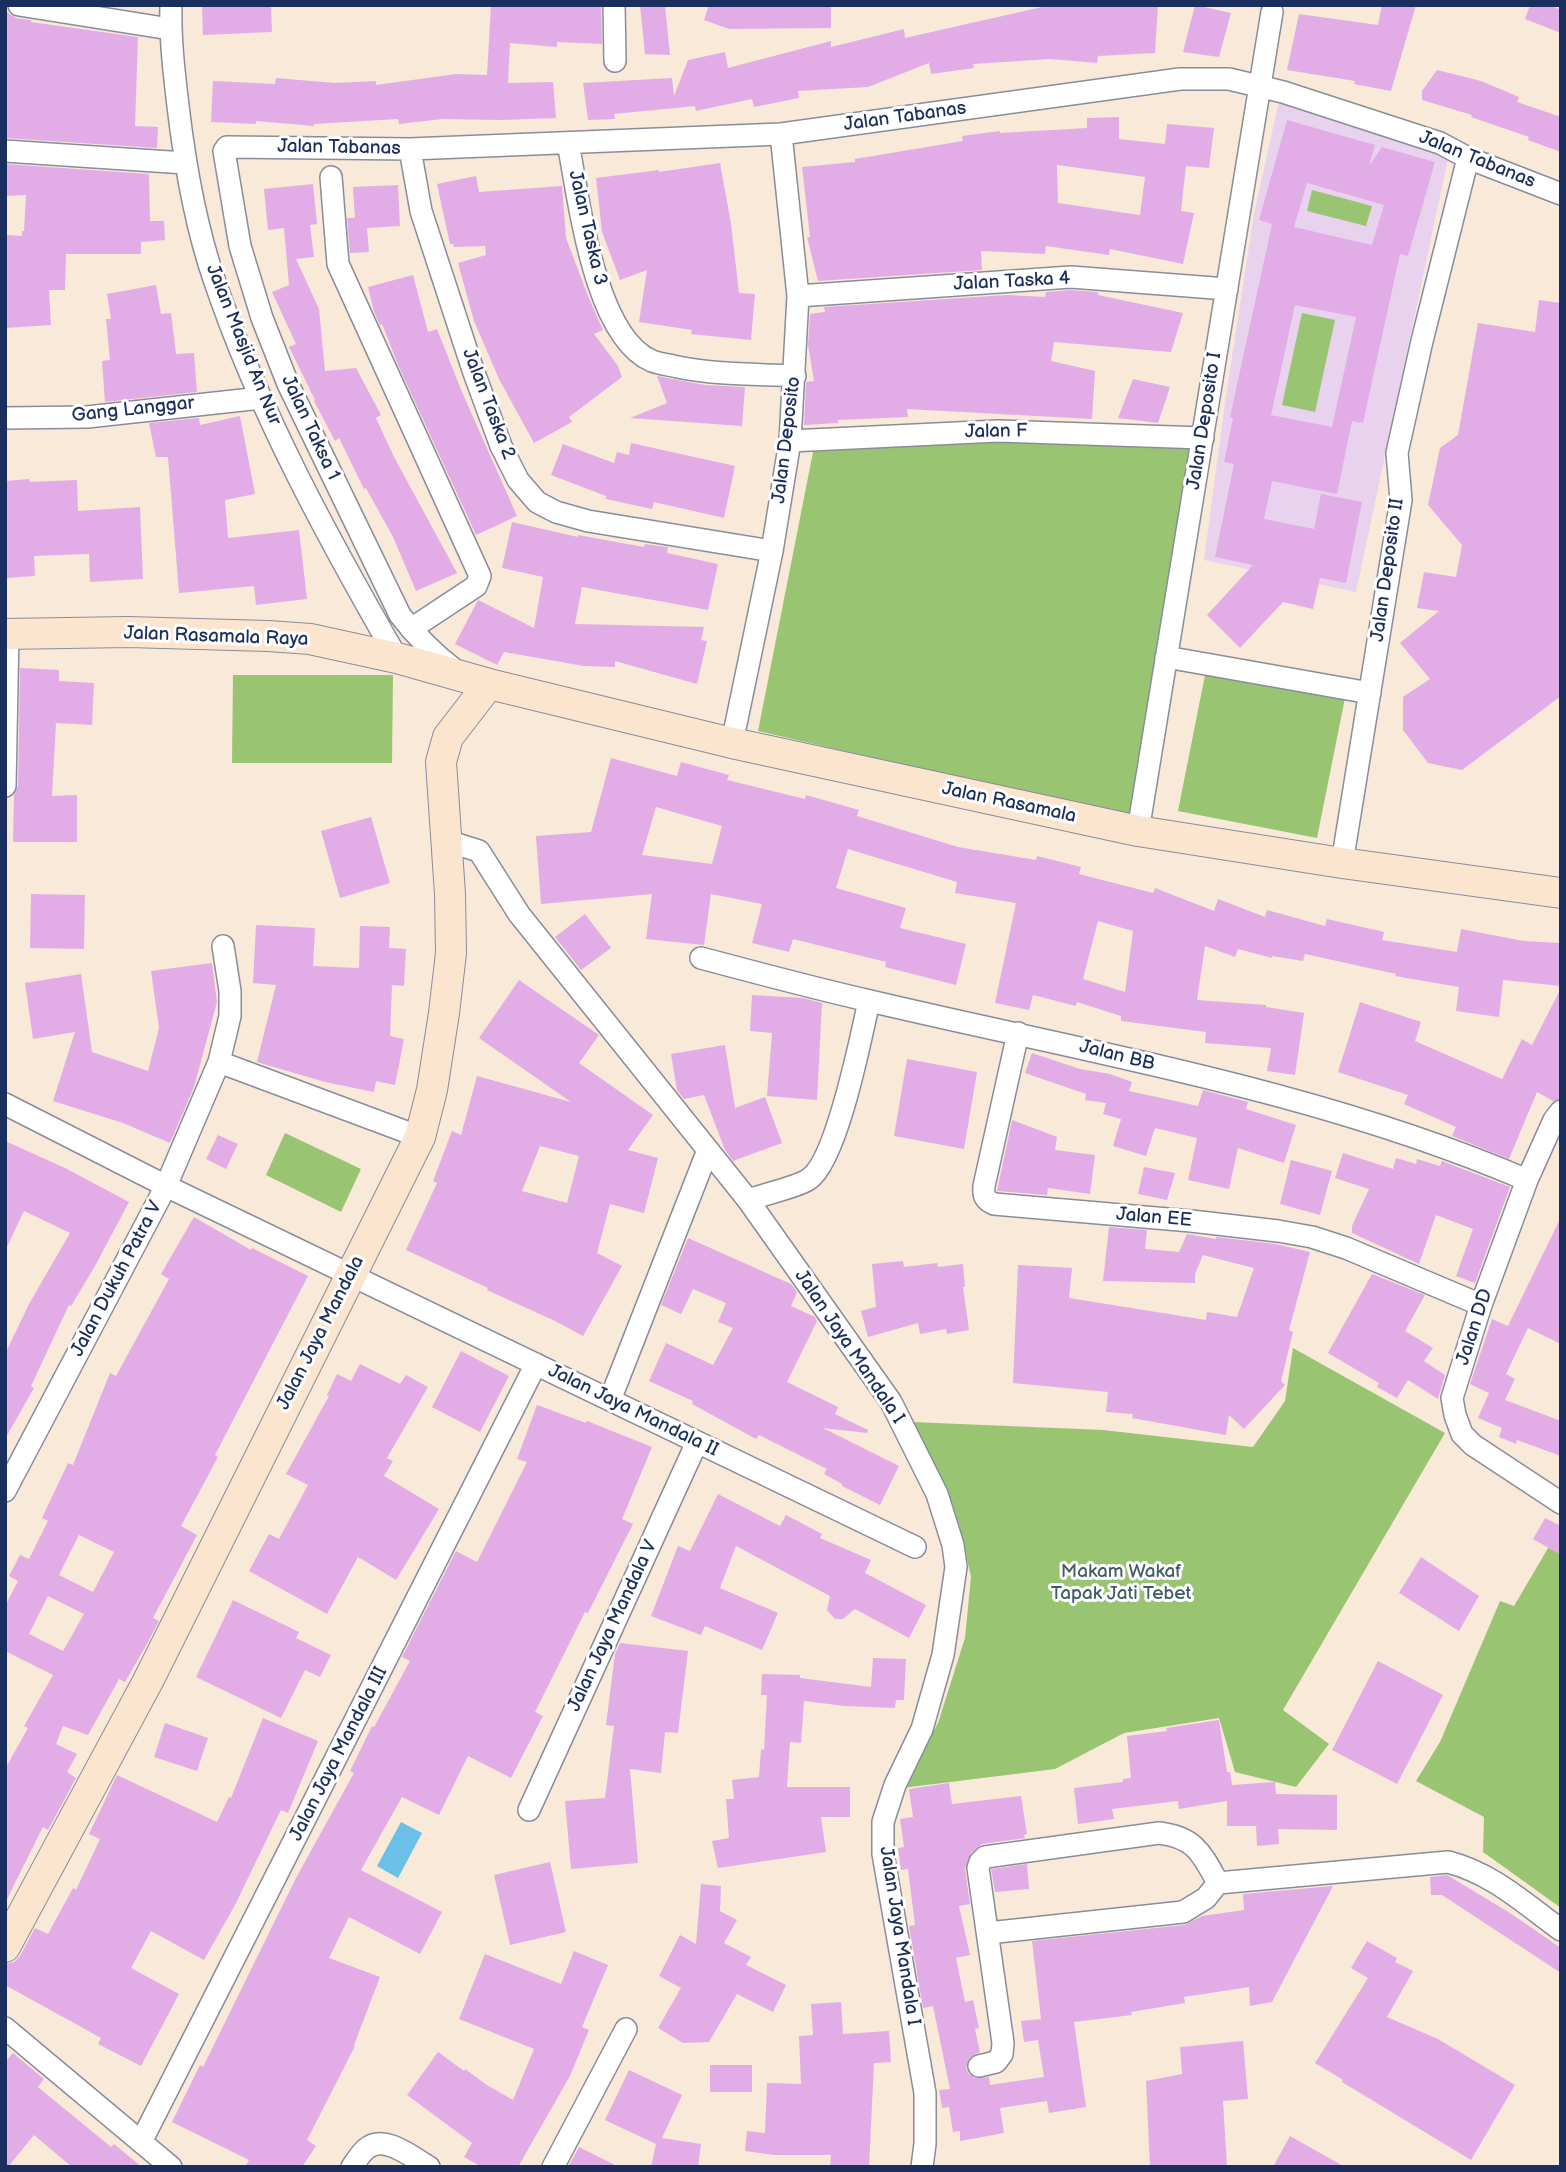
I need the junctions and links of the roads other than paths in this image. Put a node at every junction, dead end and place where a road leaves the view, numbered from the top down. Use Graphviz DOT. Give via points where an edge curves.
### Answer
graph roads {
  1 [pos="19,5"];
  2 [pos="171,5"];
  3 [pos="614,5"];
  4 [pos="1272,12"];
  5 [pos="170,29"];
  6 [pos="615,61"];
  7 [pos="1260,86"];
  8 [pos="781,134"];
  9 [pos="568,144"];
  10 [pos="228,147"];
  11 [pos="410,149"];
  12 [pos="5,151"];
  13 [pos="1468,158"];
  14 [pos="185,163"];
  15 [pos="331,177"];
  16 [pos="1561,194"];
  17 [pos="1227,289"];
  18 [pos="798,296"];
  19 [pos="795,376"];
  20 [pos="261,398"];
  21 [pos="5,418"];
  22 [pos="1203,438"];
  23 [pos="790,441"];
  24 [pos="772,551"];
  25 [pos="411,629"];
  26 [pos="6,634"];
  27 [pos="1167,657"];
  28 [pos="397,659"];
  29 [pos="477,681"];
  30 [pos="1370,693"];
  31 [pos="732,743"];
  32 [pos="5,786"];
  33 [pos="1138,831"];
  34 [pos="447,847"];
  35 [pos="1342,863"];
  36 [pos="1561,893"];
  37 [pos="223,946"];
  38 [pos="701,958"];
  39 [pos="869,1001"];
  40 [pos="1018,1033"];
  41 [pos="219,1062"];
  42 [pos="5,1104"];
  43 [pos="1561,1111"];
  44 [pos="420,1137"];
  45 [pos="708,1150"];
  46 [pos="1527,1180"];
  47 [pos="166,1186"];
  48 [pos="748,1200"];
  49 [pos="350,1275"];
  50 [pos="1481,1306"];
  51 [pos="536,1364"];
  52 [pos="610,1400"];
  53 [pos="697,1442"];
  54 [pos="5,1492"];
  55 [pos="1561,1503"];
  56 [pos="915,1547"];
  57 [pos="529,1810"];
  58 [pos="1218,1883"];
  59 [pos="1561,1930"];
  60 [pos="988,1933"];
  61 [pos="5,1947"];
  62 [pos="5,2028"];
  63 [pos="626,2029"];
  64 [pos="979,2066"];
  65 [pos="141,2142"];
  66 [pos="172,2167"];
  67 [pos="352,2167"];
  68 [pos="429,2167"];
  69 [pos="553,2167"];
  70 [pos="922,2167"];
  1 -- 5 [label="street"];
  2 -- 5 [label="street, Jalan Masjid An Nur"];
  3 -- 6 [label="street"];
  4 -- 7 [label="street, Jalan Deposito I"];
  5 -- 14 [label="street, Jalan Masjid An Nur"];
  7 -- 8 [label="street, Jalan Tabanas" via="1229,79 1180,79"];
  7 -- 13 [label="street, Jalan Tabanas" via="1440,142"];
  7 -- 17 [label="street, Jalan Deposito I"];
  8 -- 9 [label="street, Jalan Tabanas"];
  8 -- 18 [label="street, Jalan Deposito"];
  9 -- 11 [label="street, Jalan Tabanas"];
  9 -- 19 [label="street, Jalan Taska 3" via="594,271 611,318 624,338 652,361 702,372"];
  10 -- 11 [label="street, Jalan Tabanas"];
  10 -- 25 [label="street, Jalan Taksa 1" via="224,151 240,246 261,318 337,486"];
  11 -- 24 [label="street, Jalan Taska 2" via="421,211 473,370 501,446 518,480 537,502 588,521"];
  12 -- 14 [label="street"];
  13 -- 16 [label="street, Jalan Tabanas"];
  13 -- 30 [label="street, Jalan Deposito II" via="1397,453 1401,500"];
  14 -- 20 [label="street, Jalan Masjid An Nur" via="215,281"];
  15 -- 25 [label="street" via="338,264 480,576 476,586"];
  17 -- 18 [label="street, Jalan Taska 4" via="1071,277"];
  17 -- 22 [label="street, Jalan Deposito I"];
  18 -- 19 [label="street, Jalan Deposito"];
  19 -- 23 [label="street, Jalan Deposito"];
  20 -- 21 [label="street, Gang Langgar" via="87,417"];
  20 -- 28 [label="street, Jalan Masjid An Nur" via="336,551"];
  22 -- 23 [label="street, Jalan F" via="998,431"];
  22 -- 27 [label="street, Jalan Deposito I"];
  23 -- 24 [label="street, Jalan Deposito"];
  24 -- 31 [label="street, Jalan Deposito"];
  25 -- 29 [label="street, Jalan Taksa 1" via="433,652"];
  26 -- 28 [label="street, Jalan Rasamala Raya" via="268,636 310,639"];
  26 -- 32 [label="street"];
  27 -- 30 [label="street"];
  27 -- 33 [label="street, Jalan Deposito I"];
  28 -- 29 [label="street, Jalan Rasamala Raya"];
  29 -- 31 [label="street, Jalan Rasamala"];
  29 -- 34 [label="street, Jalan Jaya Mandala" via="444,749"];
  30 -- 35 [label="street, Jalan Deposito II"];
  31 -- 33 [label="street, Jalan Rasamala"];
  33 -- 35 [label="street, Jalan Rasamala"];
  34 -- 44 [label="street, Jalan Jaya Mandala" via="451,953 432,1090"];
  34 -- 45 [label="street, Jalan Jaya Mandala I" via="460,845 479,851 519,914"];
  35 -- 36 [label="street, Jalan Rasamala"];
  37 -- 41 [label="street, Jalan Dukuh Patra V" via="230,1016"];
  38 -- 39 [label="street, Jalan BB"];
  39 -- 40 [label="street, Jalan BB"];
  39 -- 48 [label="street" via="853,1073 822,1166 809,1180"];
  40 -- 46 [label="street, Jalan BB" via="1335,1112 1484,1161"];
  40 -- 50 [label="street, Jalan EE" via="984,1186 987,1201 1312,1237"];
  41 -- 44 [label="street"];
  41 -- 47 [label="street, Jalan Dukuh Patra V"];
  42 -- 47 [label="street, Jalan Jaya Mandala II"];
  43 -- 46 [label="street, Jalan DD"];
  44 -- 49 [label="street, Jalan Jaya Mandala"];
  45 -- 48 [label="street, Jalan Jaya Mandala I"];
  45 -- 52 [label="street"];
  46 -- 50 [label="street, Jalan DD"];
  47 -- 49 [label="street, Jalan Jaya Mandala II"];
  47 -- 54 [label="street, Jalan Dukuh Patra V"];
  48 -- 70 [label="street, Jalan Jaya Mandala I" via="891,1402 937,1494 953,1545 956,1567 943,1655 922,1728 883,1822 883,1854 925,2093"];
  49 -- 51 [label="street, Jalan Jaya Mandala II"];
  49 -- 61 [label="street, Jalan Jaya Mandala" via="148,1681"];
  50 -- 55 [label="street, Jalan DD" via="1452,1398 1462,1434"];
  51 -- 52 [label="street, Jalan Jaya Mandala II"];
  51 -- 65 [label="street, Jalan Jaya Mandala III"];
  52 -- 53 [label="street, Jalan Jaya Mandala II"];
  53 -- 56 [label="street, Jalan Jaya Mandala II"];
  53 -- 57 [label="street, Jalan Jaya Mandala V"];
  58 -- 59 [label="street" via="1448,1862 1486,1875"];
  58 -- 60 [label="street" via="1206,1898 1183,1912"];
  58 -- 60 [label="street" via="1201,1852 1187,1840 1158,1833 985,1857 978,1868"];
  60 -- 64 [label="street" via="1003,2043 996,2062"];
  62 -- 65 [label="street"];
  63 -- 69 [label="street"];
  65 -- 66 [label="street"];
  67 -- 68 [label="street" via="367,2147 377,2143 387,2143"];
}
